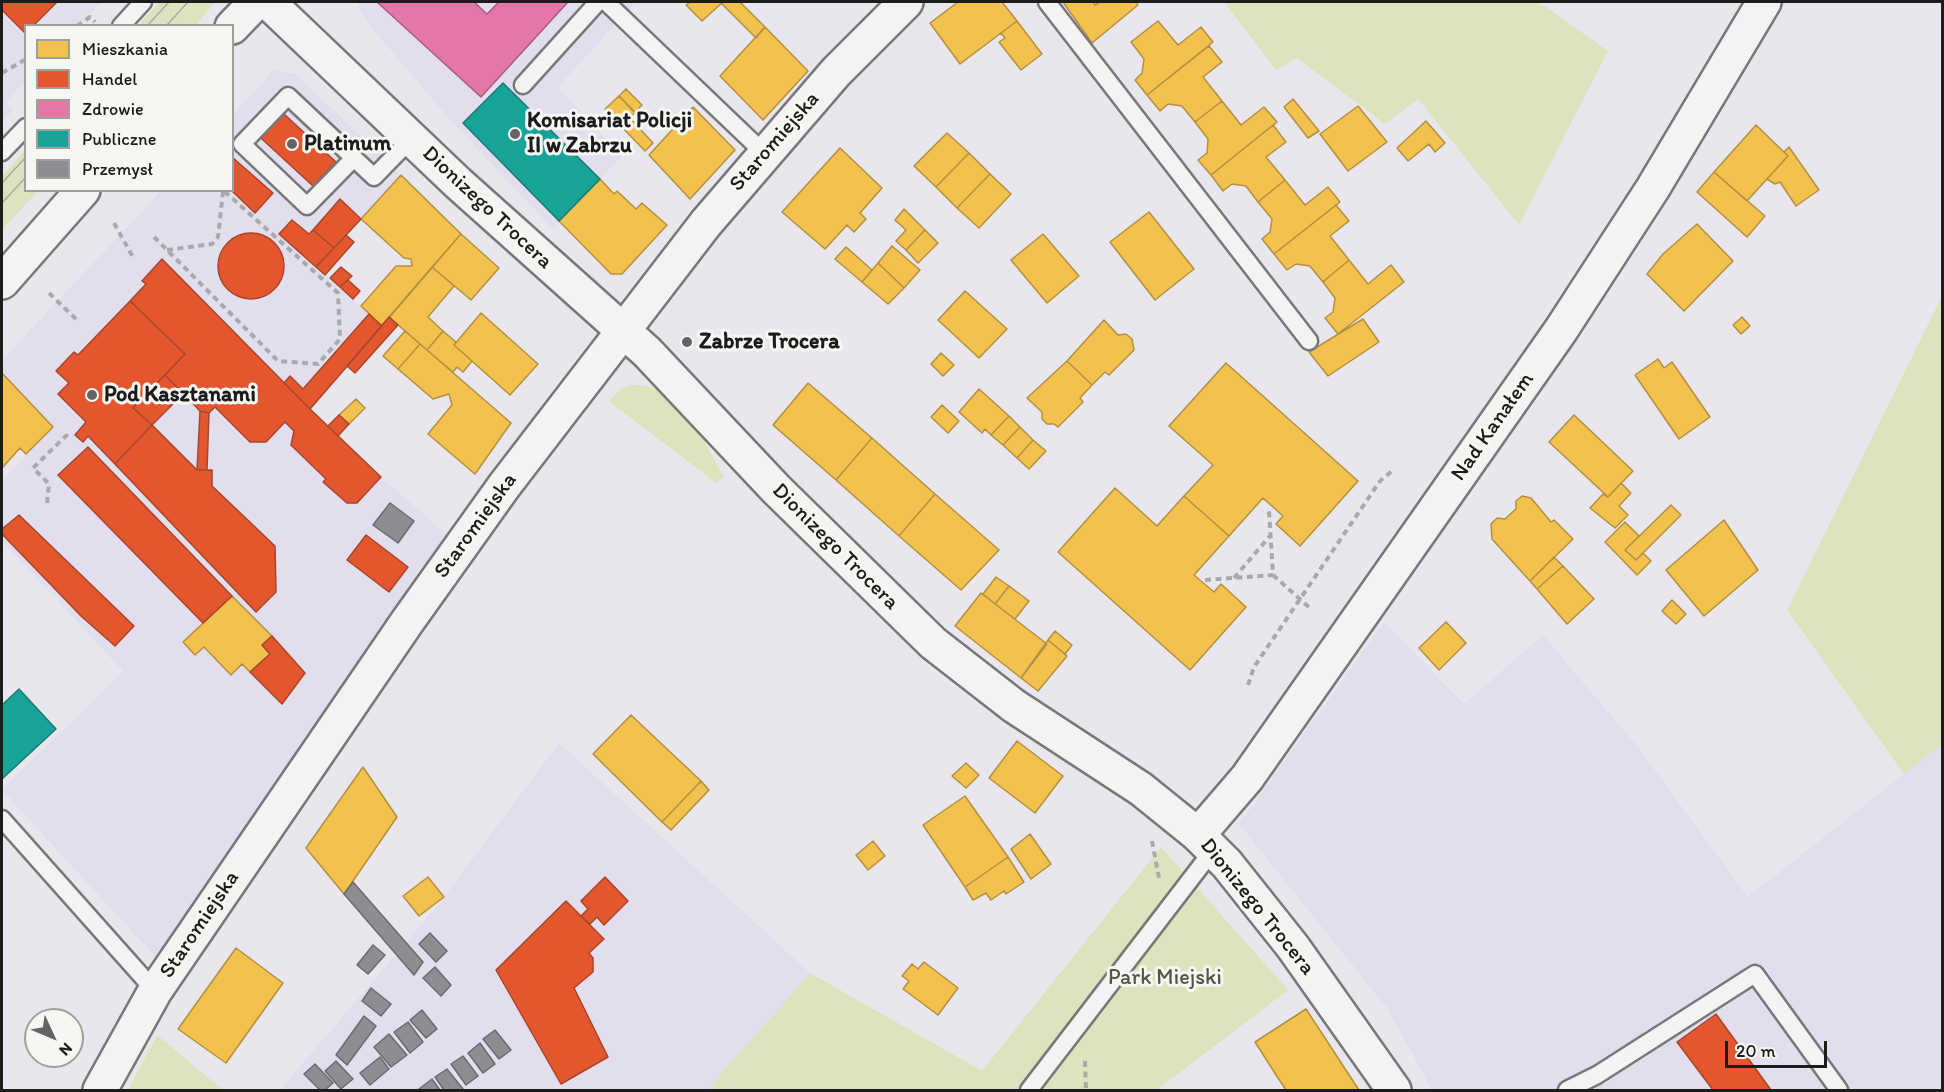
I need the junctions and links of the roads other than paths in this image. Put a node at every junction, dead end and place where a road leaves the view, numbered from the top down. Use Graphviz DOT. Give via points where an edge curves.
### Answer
graph roads {
  1 [pos="143,2"];
  2 [pos="256,2"];
  3 [pos="268,2"];
  4 [pos="598,2"];
  5 [pos="606,2"];
  6 [pos="906,2"];
  7 [pos="1047,2"];
  8 [pos="1764,2"];
  9 [pos="123,24"];
  10 [pos="234,25"];
  11 [pos="523,85"];
  12 [pos="24,129"];
  13 [pos="411,138"];
  14 [pos="2,152"];
  15 [pos="765,154"];
  16 [pos="354,158"];
  17 [pos="81,192"];
  18 [pos="2,282"];
  19 [pos="622,331"];
  20 [pos="1309,341"];
  21 [pos="2,819"];
  22 [pos="1205,842"];
  23 [pos="155,991"];
  24 [pos="100,1090"];
  25 [pos="1029,1090"];
  26 [pos="1394,1090"];
  27 [pos="1567,1090"];
  28 [pos="1839,1090"];
  1 -- 9 [label="lane"];
  2 -- 10 [label="street"];
  3 -- 13 [label="street, Dionizego Trocera"];
  4 -- 11 [label="lane"];
  5 -- 15 [label="lane"];
  6 -- 15 [label="street, Staromiejska" via="836,72"];
  7 -- 20 [label="lane"];
  8 -- 22 [label="street, Nad Kanałem" via="1653,188 1560,330"];
  12 -- 14 [label="lane"];
  13 -- 16 [label="lane" via="374,177"];
  13 -- 19 [label="street, Dionizego Trocera"];
  15 -- 19 [label="street, Staromiejska"];
  16 -- 16 [label="lane" via="288,96 242,144 307,206"];
  17 -- 18 [label="street"];
  19 -- 22 [label="street, Dionizego Trocera" via="933,643 1014,706 1141,789"];
  19 -- 23 [label="street, Staromiejska" via="407,622"];
  21 -- 23 [label="lane"];
  22 -- 25 [label="lane" via="1164,914"];
  22 -- 26 [label="street, Dionizego Trocera" via="1293,947"];
  23 -- 24 [label="street, Staromiejska"];
  27 -- 28 [label="lane" via="1755,974"];
}
